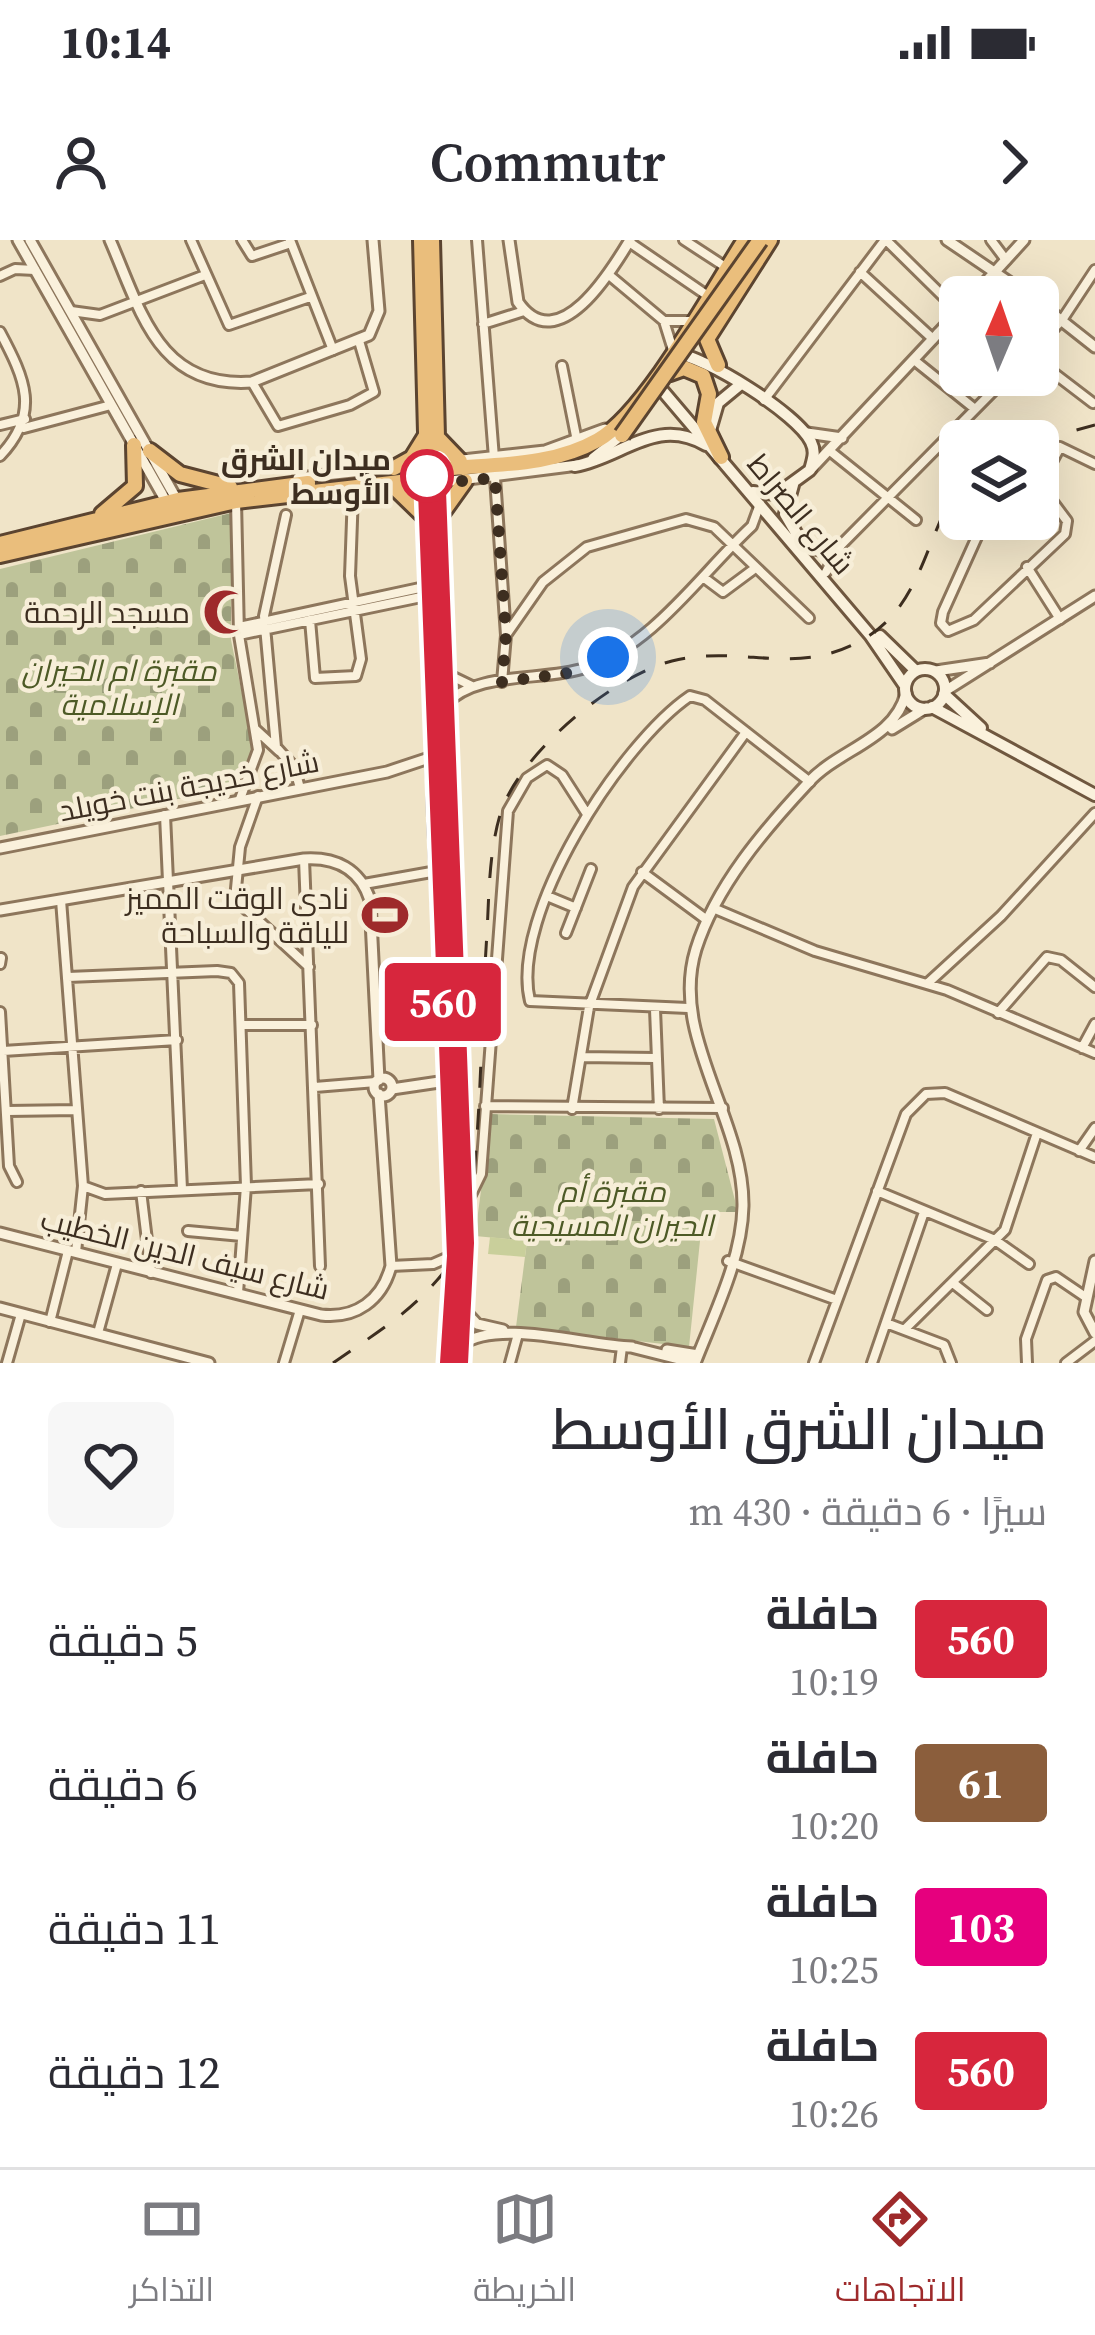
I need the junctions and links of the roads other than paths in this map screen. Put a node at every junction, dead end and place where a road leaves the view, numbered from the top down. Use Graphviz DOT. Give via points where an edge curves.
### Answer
graph roads {
  1 [pos="18,240"];
  2 [pos="30,240"];
  3 [pos="110,240"];
  4 [pos="190,240"];
  5 [pos="242,240"];
  6 [pos="373,240"];
  7 [pos="422,240"];
  8 [pos="432,240"];
  9 [pos="477,240"];
  10 [pos="509,240"];
  11 [pos="684,240"];
  12 [pos="770,240"];
  13 [pos="885,240"];
  14 [pos="947,240"];
  15 [pos="991,240"];
  16 [pos="1024,240"];
  17 [pos="630,241"];
  18 [pos="748,241"];
  19 [pos="291,242"];
  20 [pos="25,253"];
  21 [pos="1006,260"];
  22 [pos="15,268"];
  23 [pos="727,268"];
  24 [pos="34,270"];
  25 [pos="1095,270"];
  26 [pos="996,271"];
  27 [pos="860,272"];
  28 [pos="205,274"];
  29 [pos="609,275"];
  30 [pos="0,276"];
  31 [pos="991,276"];
  32 [pos="1003,276"];
  33 [pos="939,292"];
  34 [pos="708,296"];
  35 [pos="310,297"];
  36 [pos="136,301"];
  37 [pos="68,309"];
  38 [pos="524,311"];
  39 [pos="100,315"];
  40 [pos="1059,317"];
  41 [pos="1063,320"];
  42 [pos="664,321"];
  43 [pos="692,321"];
  44 [pos="483,324"];
  45 [pos="1059,324"];
  46 [pos="0,332"];
  47 [pos="939,332"];
  48 [pos="935,336"];
  49 [pos="939,338"];
  50 [pos="85,339"];
  51 [pos="359,341"];
  52 [pos="1095,347"];
  53 [pos="333,351"];
  54 [pos="672,351"];
  55 [pos="914,360"];
  56 [pos="718,365"];
  57 [pos="562,366"];
  58 [pos="670,373"];
  59 [pos="1059,377"];
  60 [pos="653,379"];
  61 [pos="252,382"];
  62 [pos="741,384"];
  63 [pos="988,396"];
  64 [pos="763,401"];
  65 [pos="1093,403"];
  66 [pos="111,405"];
  67 [pos="975,409"];
  68 [pos="626,418"];
  69 [pos="24,424"];
  70 [pos="0,425"];
  71 [pos="806,434"];
  72 [pos="431,436"];
  73 [pos="842,438"];
  74 [pos="577,441"];
  75 [pos="134,446"];
  76 [pos="1059,449"];
  77 [pos="150,451"];
  78 [pos="830,451"];
  79 [pos="593,455"];
  80 [pos="0,456"];
  81 [pos="720,456"];
  82 [pos="494,458"];
  83 [pos="1095,464"];
  84 [pos="575,466"];
  85 [pos="810,470"];
  86 [pos="431,474"];
  87 [pos="495,478"];
  88 [pos="793,484"];
  89 [pos="751,491"];
  90 [pos="352,494"];
  91 [pos="242,495"];
  92 [pos="337,495"];
  93 [pos="888,496"];
  94 [pos="760,502"];
  95 [pos="175,507"];
  96 [pos="350,511"];
  97 [pos="286,514"];
  98 [pos="916,520"];
  99 [pos="434,521"];
  100 [pos="83,525"];
  101 [pos="752,526"];
  102 [pos="782,527"];
  103 [pos="976,540"];
  104 [pos="1055,540"];
  105 [pos="0,544"];
  106 [pos="732,544"];
  107 [pos="841,545"];
  108 [pos="807,548"];
  109 [pos="0,555"];
  110 [pos="1027,567"];
  111 [pos="754,568"];
  112 [pos="826,572"];
  113 [pos="703,577"];
  114 [pos="430,591"];
  115 [pos="1095,596"];
  116 [pos="356,606"];
  117 [pos="809,618"];
  118 [pos="1060,619"];
  119 [pos="310,620"];
  120 [pos="266,626"];
  121 [pos="239,631"];
  122 [pos="506,635"];
  123 [pos="995,661"];
  124 [pos="916,671"];
  125 [pos="935,671"];
  126 [pos="443,672"];
  127 [pos="502,682"];
  128 [pos="473,686"];
  129 [pos="906,689"];
  130 [pos="945,693"];
  131 [pos="444,706"];
  132 [pos="929,708"];
  133 [pos="253,726"];
  134 [pos="746,732"];
  135 [pos="280,752"];
  136 [pos="435,756"];
  137 [pos="387,772"];
  138 [pos="435,772"];
  139 [pos="810,783"];
  140 [pos="300,788"];
  141 [pos="1095,792"];
  142 [pos="259,795"];
  143 [pos="240,799"];
  144 [pos="1095,813"];
  145 [pos="587,814"];
  146 [pos="165,815"];
  147 [pos="0,848"];
  148 [pos="304,859"];
  149 [pos="591,869"];
  150 [pos="237,871"];
  151 [pos="438,871"];
  152 [pos="642,872"];
  153 [pos="172,881"];
  154 [pos="364,884"];
  155 [pos="547,896"];
  156 [pos="61,900"];
  157 [pos="576,908"];
  158 [pos="713,908"];
  159 [pos="0,910"];
  160 [pos="707,920"];
  161 [pos="566,933"];
  162 [pos="310,968"];
  163 [pos="175,972"];
  164 [pos="68,977"];
  165 [pos="928,984"];
  166 [pos="1095,986"];
  167 [pos="589,1006"];
  168 [pos="688,1008"];
  169 [pos="655,1009"];
  170 [pos="0,1012"];
  171 [pos="998,1013"];
  172 [pos="1095,1024"];
  173 [pos="242,1025"];
  174 [pos="312,1025"];
  175 [pos="177,1040"];
  176 [pos="74,1046"];
  177 [pos="1082,1048"];
  178 [pos="4,1051"];
  179 [pos="1095,1053"];
  180 [pos="580,1057"];
  181 [pos="655,1058"];
  182 [pos="3,1081"];
  183 [pos="446,1081"];
  184 [pos="383,1086"];
  185 [pos="315,1087"];
  186 [pos="485,1106"];
  187 [pos="723,1108"];
  188 [pos="572,1109"];
  189 [pos="77,1110"];
  190 [pos="659,1110"];
  191 [pos="6,1111"];
  192 [pos="1095,1128"];
  193 [pos="1037,1133"];
  194 [pos="1079,1151"];
  195 [pos="1095,1157"];
  196 [pos="17,1182"];
  197 [pos="319,1184"];
  198 [pos="83,1186"];
  199 [pos="246,1186"];
  200 [pos="182,1189"];
  201 [pos="141,1191"];
  202 [pos="877,1191"];
  203 [pos="463,1210"];
  204 [pos="924,1212"];
  205 [pos="188,1231"];
  206 [pos="0,1232"];
  207 [pos="242,1236"];
  208 [pos="995,1240"];
  209 [pos="72,1251"];
  210 [pos="460,1253"];
  211 [pos="1095,1261"];
  212 [pos="730,1262"];
  213 [pos="117,1264"];
  214 [pos="1029,1264"];
  215 [pos="320,1265"];
  216 [pos="392,1267"];
  217 [pos="151,1273"];
  218 [pos="953,1283"];
  219 [pos="238,1293"];
  220 [pos="1084,1296"];
  221 [pos="837,1300"];
  222 [pos="0,1308"];
  223 [pos="300,1310"];
  224 [pos="464,1310"];
  225 [pos="987,1310"];
  226 [pos="21,1314"];
  227 [pos="50,1322"];
  228 [pos="886,1323"];
  229 [pos="905,1329"];
  230 [pos="98,1334"];
  231 [pos="516,1334"];
  232 [pos="1095,1337"];
  233 [pos="461,1345"];
  234 [pos="626,1347"];
  235 [pos="1083,1348"];
  236 [pos="1095,1356"];
  237 [pos="693,1358"];
  238 [pos="178,1359"];
  239 [pos="8,1363"];
  240 [pos="209,1363"];
  241 [pos="284,1363"];
  242 [pos="449,1363"];
  243 [pos="459,1363"];
  244 [pos="510,1363"];
  245 [pos="620,1363"];
  246 [pos="814,1363"];
  247 [pos="872,1363"];
  248 [pos="952,1363"];
  249 [pos="1027,1363"];
  250 [pos="1066,1363"];
  1 -- 20 [label="street"];
  2 -- 37 [label="street"];
  3 -- 36 [label="street"];
  4 -- 28 [label="street"];
  5 -- 19 [label="street" via="250,256"];
  6 -- 51 [label="street" via="379,311 375,328"];
  7 -- 72 [label="highway"];
  8 -- 72 [label="highway"];
  9 -- 44 [label="street"];
  10 -- 38 [label="street"];
  11 -- 23 [label="street"];
  12 -- 56 [label="highway" via="707,339"];
  13 -- 27 [label="street"];
  13 -- 33 [label="street"];
  14 -- 26 [label="street"];
  15 -- 21 [label="street"];
  16 -- 21 [label="street"];
  17 -- 29 [label="street"];
  17 -- 34 [label="street"];
  18 -- 23 [label="highway"];
  18 -- 58 [label="highway, bridge"];
  19 -- 35 [label="street"];
  20 -- 22 [label="street"];
  20 -- 24 [label="street"];
  21 -- 26 [label="street"];
  22 -- 24 [label="street"];
  22 -- 30 [label="street"];
  23 -- 34 [label="highway"];
  24 -- 66 [label="street"];
  25 -- 41 [label="street"];
  26 -- 31 [label="street"];
  26 -- 32 [label="street"];
  27 -- 48 [label="street"];
  27 -- 64 [label="street"];
  28 -- 35 [label="street" via="229,325"];
  28 -- 36 [label="street"];
  29 -- 38 [label="street" via="575,312 552,319"];
  29 -- 42 [label="street"];
  34 -- 43 [label="highway"];
  35 -- 53 [label="street"];
  36 -- 39 [label="street"];
  36 -- 61 [label="street" via="158,344 179,364 219,383"];
  37 -- 39 [label="street"];
  37 -- 50 [label="street"];
  38 -- 44 [label="street"];
  39 -- 50 [label="street"];
  40 -- 41 [label="street"];
  41 -- 45 [label="street"];
  41 -- 52 [label="street"];
  42 -- 43 [label="street"];
  42 -- 54 [label="street"];
  43 -- 54 [label="highway"];
  44 -- 82 [label="street"];
  46 -- 69 [label="street" via="25,380"];
  47 -- 48 [label="street"];
  48 -- 49 [label="street"];
  48 -- 55 [label="street"];
  50 -- 77 [label="street"];
  51 -- 53 [label="street"];
  51 -- 61 [label="street" via="374,392 350,406 278,426"];
  53 -- 61 [label="street"];
  54 -- 56 [label="main road"];
  54 -- 60 [label="highway"];
  55 -- 67 [label="street"];
  55 -- 73 [label="street"];
  56 -- 62 [label="main road"];
  57 -- 74 [label="street"];
  58 -- 79 [label="highway, bridge" via="622,435"];
  58 -- 81 [label="highway" via="695,370 708,386 704,422"];
  59 -- 65 [label="street"];
  60 -- 68 [label="highway"];
  60 -- 81 [label="main road, شارع الصراط"];
  62 -- 64 [label="main road"];
  62 -- 81 [label="main road" via="712,416"];
  63 -- 67 [label="street"];
  64 -- 71 [label="main road"];
  66 -- 69 [label="street"];
  66 -- 75 [label="street"];
  67 -- 93 [label="street"];
  68 -- 74 [label="street"];
  68 -- 86 [label="highway" via="560,455"];
  69 -- 70 [label="street"];
  69 -- 80 [label="street"];
  71 -- 73 [label="street"];
  71 -- 85 [label="main road" via="814,450"];
  72 -- 86 [label="highway"];
  72 -- 86 [label="highway"];
  72 -- 86 [label="highway" via="412,458"];
  73 -- 78 [label="street"];
  74 -- 82 [label="street"];
  75 -- 95 [label="street"];
  75 -- 100 [label="highway" via="135,486"];
  76 -- 83 [label="street"];
  77 -- 91 [label="highway" via="180,474"];
  77 -- 95 [label="street"];
  78 -- 85 [label="street"];
  78 -- 93 [label="street"];
  79 -- 84 [label="street"];
  79 -- 86 [label="highway"];
  81 -- 84 [label="main road" via="682,434 654,435"];
  81 -- 89 [label="main road, شارع الصراط"];
  82 -- 86 [label="street"];
  84 -- 87 [label="street"];
  85 -- 88 [label="main road"];
  86 -- 87 [label="street"];
  86 -- 90 [label="street"];
  86 -- 91 [label="highway"];
  86 -- 99 [label="highway"];
  86 -- 99 [label="highway"];
  86 -- 99 [label="highway"];
  87 -- 122 [label="street"];
  88 -- 89 [label="main road" via="772,496"];
  88 -- 108 [label="main road, شارع الصراط" via="785,519"];
  89 -- 94 [label="main road, شارع الصراط"];
  90 -- 92 [label="street"];
  90 -- 96 [label="street"];
  91 -- 92 [label="street"];
  91 -- 95 [label="highway"];
  91 -- 121 [label="street"];
  92 -- 96 [label="street"];
  93 -- 98 [label="street"];
  93 -- 107 [label="street"];
  94 -- 101 [label="street"];
  94 -- 102 [label="main road, شارع الصراط"];
  95 -- 100 [label="highway"];
  95 -- 109 [label="highway"];
  96 -- 116 [label="street"];
  97 -- 120 [label="street"];
  99 -- 114 [label="highway"];
  99 -- 126 [label="highway"];
  100 -- 105 [label="highway"];
  101 -- 102 [label="street"];
  101 -- 106 [label="street"];
  102 -- 129 [label="main road, شارع الصراط"];
  103 -- 110 [label="street" via="943,627 958,631 974,620"];
  104 -- 110 [label="street"];
  106 -- 111 [label="street"];
  106 -- 113 [label="street"];
  106 -- 122 [label="street" via="693,519 602,541 543,582"];
  107 -- 108 [label="street"];
  107 -- 112 [label="street"];
  108 -- 112 [label="main road, شارع الصراط"];
  110 -- 118 [label="street"];
  111 -- 113 [label="street" via="722,592"];
  111 -- 117 [label="street"];
  112 -- 124 [label="main road, شارع الصراط"];
  113 -- 127 [label="street" via="608,657 568,673"];
  114 -- 116 [label="street"];
  114 -- 136 [label="highway"];
  115 -- 118 [label="street"];
  116 -- 119 [label="street"];
  116 -- 119 [label="street" via="361,666 350,678 315,678"];
  116 -- 120 [label="street"];
  118 -- 123 [label="street"];
  119 -- 120 [label="street"];
  120 -- 121 [label="street"];
  120 -- 135 [label="street"];
  121 -- 133 [label="street"];
  122 -- 127 [label="street"];
  123 -- 125 [label="street"];
  123 -- 130 [label="street"];
  124 -- 125 [label="main road"];
  124 -- 129 [label="main road"];
  125 -- 130 [label="main road"];
  126 -- 128 [label="street"];
  126 -- 131 [label="highway"];
  127 -- 128 [label="street"];
  128 -- 131 [label="street"];
  129 -- 132 [label="main road" via="913,704"];
  129 -- 139 [label="street" via="896,719"];
  130 -- 132 [label="main road"];
  130 -- 141 [label="main road" via="976,725"];
  131 -- 203 [label="highway"];
  132 -- 139 [label="street"];
  132 -- 141 [label="main road"];
  133 -- 135 [label="street"];
  133 -- 143 [label="street" via="258,750"];
  134 -- 139 [label="street"];
  134 -- 145 [label="street" via="705,700 686,698"];
  134 -- 152 [label="street"];
  135 -- 140 [label="street"];
  136 -- 137 [label="street, شارع خديجة بنت خويلد"];
  136 -- 138 [label="highway"];
  137 -- 138 [label="street, شارع خديجة بنت خويلد"];
  137 -- 140 [label="street, شارع خديجة بنت خويلد"];
  138 -- 151 [label="highway"];
  139 -- 158 [label="street"];
  140 -- 142 [label="street, شارع خديجة بنت خويلد"];
  142 -- 143 [label="street, شارع خديجة بنت خويلد"];
  142 -- 150 [label="street"];
  143 -- 146 [label="street, شارع خديجة بنت خويلد"];
  144 -- 165 [label="street"];
  145 -- 155 [label="street"];
  145 -- 186 [label="street" via="547,764 527,778 508,811"];
  146 -- 147 [label="street, شارع خديجة بنت خويلد"];
  146 -- 153 [label="street"];
  148 -- 150 [label="street"];
  148 -- 154 [label="street" via="342,864"];
  148 -- 162 [label="street"];
  149 -- 157 [label="street"];
  150 -- 153 [label="street"];
  150 -- 162 [label="street" via="238,903"];
  151 -- 154 [label="street"];
  151 -- 183 [label="highway"];
  152 -- 160 [label="street"];
  152 -- 167 [label="street"];
  153 -- 156 [label="street"];
  153 -- 163 [label="street"];
  154 -- 184 [label="street"];
  155 -- 157 [label="street"];
  155 -- 167 [label="street" via="529,998"];
  156 -- 159 [label="street"];
  156 -- 164 [label="street"];
  157 -- 161 [label="street"];
  158 -- 160 [label="street"];
  158 -- 165 [label="street" via="815,951"];
  160 -- 168 [label="street"];
  162 -- 174 [label="street"];
  163 -- 164 [label="street"];
  163 -- 173 [label="street" via="235,976"];
  163 -- 175 [label="street"];
  164 -- 176 [label="street"];
  165 -- 171 [label="street"];
  166 -- 171 [label="street" via="1047,957"];
  167 -- 169 [label="street"];
  167 -- 180 [label="street"];
  168 -- 169 [label="street"];
  168 -- 187 [label="street"];
  169 -- 181 [label="street"];
  170 -- 178 [label="street"];
  171 -- 177 [label="street"];
  172 -- 177 [label="street"];
  173 -- 174 [label="street"];
  173 -- 199 [label="street"];
  174 -- 185 [label="street"];
  175 -- 176 [label="street"];
  175 -- 200 [label="street"];
  176 -- 178 [label="street"];
  176 -- 189 [label="street"];
  177 -- 179 [label="street"];
  178 -- 182 [label="street"];
  180 -- 181 [label="street"];
  180 -- 188 [label="street"];
  181 -- 190 [label="street"];
  182 -- 191 [label="street"];
  183 -- 184 [label="street"];
  183 -- 210 [label="highway"];
  184 -- 185 [label="street"];
  184 -- 216 [label="street"];
  185 -- 197 [label="street"];
  186 -- 188 [label="street"];
  186 -- 203 [label="street" via="479,1184"];
  187 -- 190 [label="street"];
  187 -- 212 [label="street" via="743,1197"];
  188 -- 190 [label="street"];
  189 -- 191 [label="street"];
  189 -- 198 [label="street"];
  191 -- 196 [label="street"];
  192 -- 194 [label="street"];
  193 -- 194 [label="street"];
  193 -- 202 [label="street" via="945,1094 926,1094 906,1114"];
  193 -- 208 [label="street"];
  194 -- 195 [label="street"];
  197 -- 199 [label="street"];
  197 -- 215 [label="street"];
  198 -- 201 [label="street"];
  198 -- 209 [label="street"];
  199 -- 200 [label="street"];
  199 -- 207 [label="street"];
  200 -- 201 [label="street"];
  201 -- 217 [label="street"];
  202 -- 204 [label="street"];
  202 -- 221 [label="street"];
  203 -- 210 [label="highway"];
  204 -- 208 [label="street"];
  204 -- 228 [label="street"];
  205 -- 207 [label="street"];
  206 -- 209 [label="street, شارع سيف الدين الخطيب"];
  207 -- 219 [label="street"];
  208 -- 214 [label="street"];
  208 -- 218 [label="street"];
  209 -- 213 [label="street, شارع سيف الدين الخطيب"];
  209 -- 227 [label="street"];
  210 -- 216 [label="street"];
  210 -- 224 [label="highway"];
  210 -- 242 [label="highway"];
  211 -- 220 [label="street"];
  212 -- 221 [label="street"];
  212 -- 237 [label="street"];
  213 -- 217 [label="street, شارع سيف الدين الخطيب"];
  213 -- 230 [label="street"];
  216 -- 223 [label="street, شارع سيف الدين الخطيب" via="380,1292 350,1314"];
  217 -- 219 [label="street, شارع سيف الدين الخطيب"];
  218 -- 225 [label="street"];
  218 -- 229 [label="street"];
  219 -- 223 [label="street, شارع سيف الدين الخطيب"];
  220 -- 232 [label="street"];
  220 -- 249 [label="street" via="1058,1278 1047,1280 1024,1346"];
  221 -- 246 [label="street"];
  222 -- 226 [label="street"];
  223 -- 241 [label="street"];
  224 -- 231 [label="street" via="477,1324"];
  224 -- 233 [label="highway"];
  226 -- 227 [label="street"];
  226 -- 239 [label="street"];
  227 -- 230 [label="street"];
  228 -- 229 [label="street"];
  228 -- 247 [label="street"];
  229 -- 248 [label="street" via="944,1345"];
  230 -- 238 [label="street"];
  231 -- 233 [label="street"];
  231 -- 234 [label="street"];
  231 -- 244 [label="street"];
  232 -- 235 [label="street"];
  233 -- 243 [label="highway"];
  234 -- 237 [label="street"];
  234 -- 245 [label="street"];
  235 -- 236 [label="street"];
  235 -- 250 [label="street"];
  238 -- 240 [label="street"];
}
